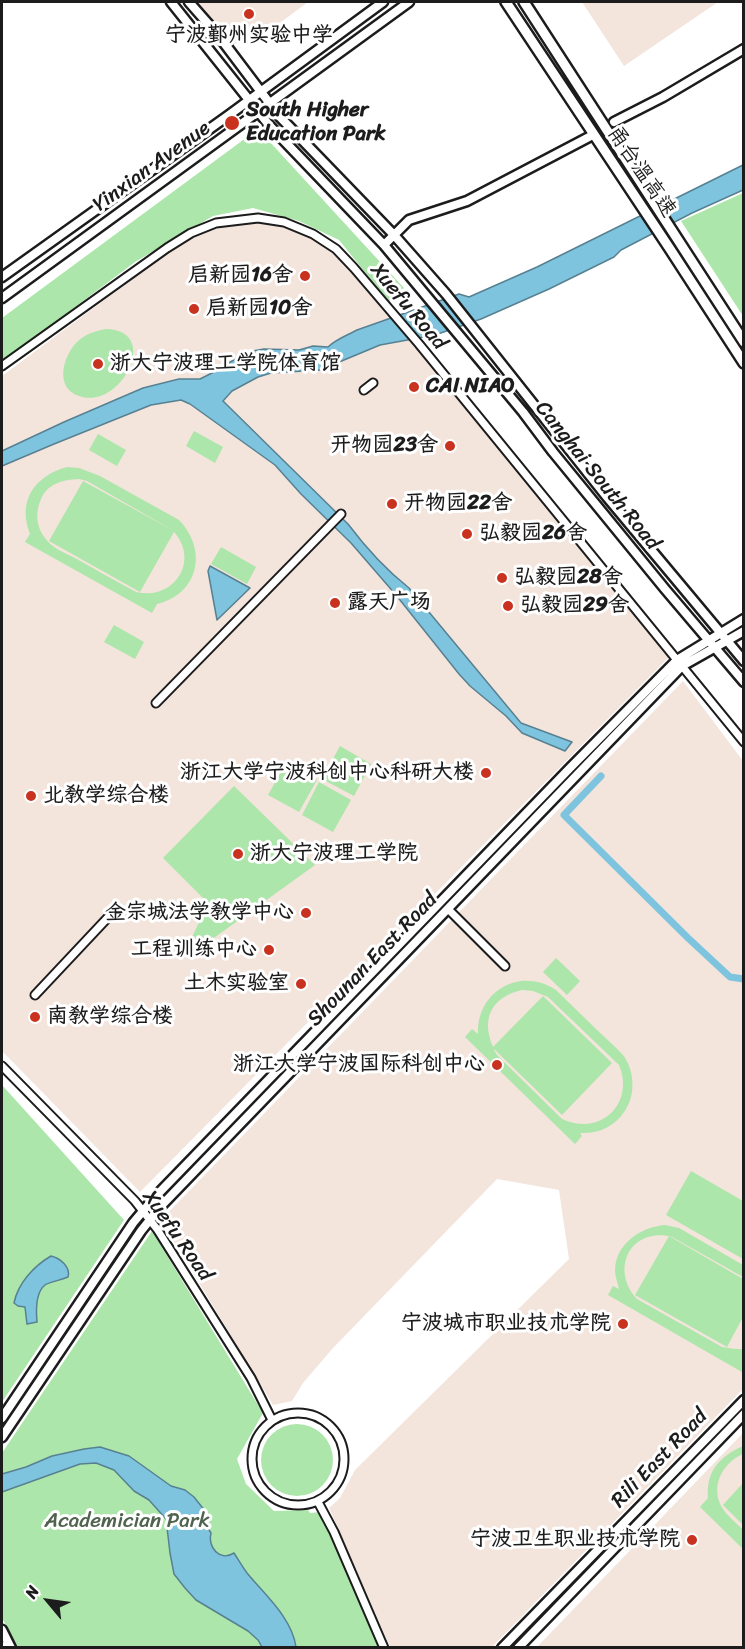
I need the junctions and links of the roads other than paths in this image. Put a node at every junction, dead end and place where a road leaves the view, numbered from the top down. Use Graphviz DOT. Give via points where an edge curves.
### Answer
graph roads {
  1 [pos="171,2"];
  2 [pos="189,2"];
  3 [pos="383,2"];
  4 [pos="409,2"];
  5 [pos="506,2"];
  6 [pos="524,2"];
  7 [pos="744,48"];
  8 [pos="265,97"];
  9 [pos="254,106"];
  10 [pos="614,122"];
  11 [pos="589,137"];
  12 [pos="394,235"];
  13 [pos="384,245"];
  14 [pos="4,272"];
  15 [pos="2,297"];
  16 [pos="744,342"];
  17 [pos="744,363"];
  18 [pos="2,366"];
  19 [pos="373,383"];
  20 [pos="364,390"];
  21 [pos="341,514"];
  22 [pos="744,619"];
  23 [pos="744,631"];
  24 [pos="724,637"];
  25 [pos="712,644"];
  26 [pos="744,661"];
  27 [pos="680,663"];
  28 [pos="744,682"];
  29 [pos="156,703"];
  30 [pos="744,742"];
  31 [pos="448,909"];
  32 [pos="114,911"];
  33 [pos="505,966"];
  34 [pos="35,995"];
  35 [pos="2,1066"];
  36 [pos="143,1211"];
  37 [pos="150,1220"];
  38 [pos="744,1400"];
  39 [pos="744,1413"];
  40 [pos="2,1418"];
  41 [pos="272,1420"];
  42 [pos="2,1437"];
  43 [pos="318,1502"];
  44 [pos="2,1630"];
  45 [pos="11,1647"];
  46 [pos="384,1647"];
  47 [pos="502,1647"];
  48 [pos="518,1647"];
  1 -- 9 [label="main road, Canghai South Road"];
  2 -- 8 [label="main road, Canghai South Road"];
  3 -- 8 [label="main road, Yinxian Avenue"];
  4 -- 8 [label="main road, Yinxian Avenue"];
  5 -- 17 [label="highway, 甬台温高速"];
  6 -- 16 [label="highway, 甬台温高速"];
  7 -- 10 [label="main road"];
  8 -- 9 [label="main road, Yinxian Avenue"];
  8 -- 9 [label="main road, Yinxian Avenue"];
  8 -- 12 [label="main road, Canghai South Road"];
  9 -- 13 [label="main road, Canghai South Road"];
  9 -- 14 [label="main road, Yinxian Avenue"];
  9 -- 15 [label="main road, Yinxian Avenue"];
  11 -- 12 [label="main road" via="467,201 409,220"];
  12 -- 13 [label="main road"];
  12 -- 24 [label="main road, Canghai South Road"];
  13 -- 25 [label="main road, Canghai South Road"];
  18 -- 27 [label="street, Xuefu Road" via="191,233 216,223 258,218 284,222 313,234 336,249 415,340"];
  19 -- 20 [label="street"];
  21 -- 29 [label="street"];
  22 -- 24 [label="main road, Shounan East Road"];
  23 -- 24 [label="main road, Shounan East Road"];
  24 -- 25 [label="main road, Shounan East Road"];
  24 -- 26 [label="main road, Canghai South Road"];
  25 -- 27 [label="main road, Shounan East Road"];
  25 -- 28 [label="main road, Canghai South Road"];
  27 -- 30 [label="street, Xuefu Road"];
  27 -- 31 [label="main road, Shounan East Road"];
  27 -- 36 [label="main road, Shounan East Road" via="577,761"];
  31 -- 33 [label="street"];
  31 -- 37 [label="main road, Shounan East Road"];
  32 -- 34 [label="street"];
  35 -- 36 [label="street, Xuefu Road"];
  36 -- 37 [label="street, Xuefu Road"];
  36 -- 40 [label="main road, Shounan East Road"];
  37 -- 41 [label="street, Xuefu Road" via="251,1378"];
  37 -- 42 [label="main road, Shounan East Road"];
  38 -- 47 [label="main road, Rili East Road"];
  39 -- 48 [label="main road, Rili East Road"];
  41 -- 43 [label="street" via="260,1432 253,1448 252,1466 257,1482 268,1496 284,1504"];
  41 -- 43 [label="street" via="302,1412 329,1424 339,1436 344,1450 340,1480"];
  43 -- 46 [label="street"];
  44 -- 45 [label="main road"];
}
